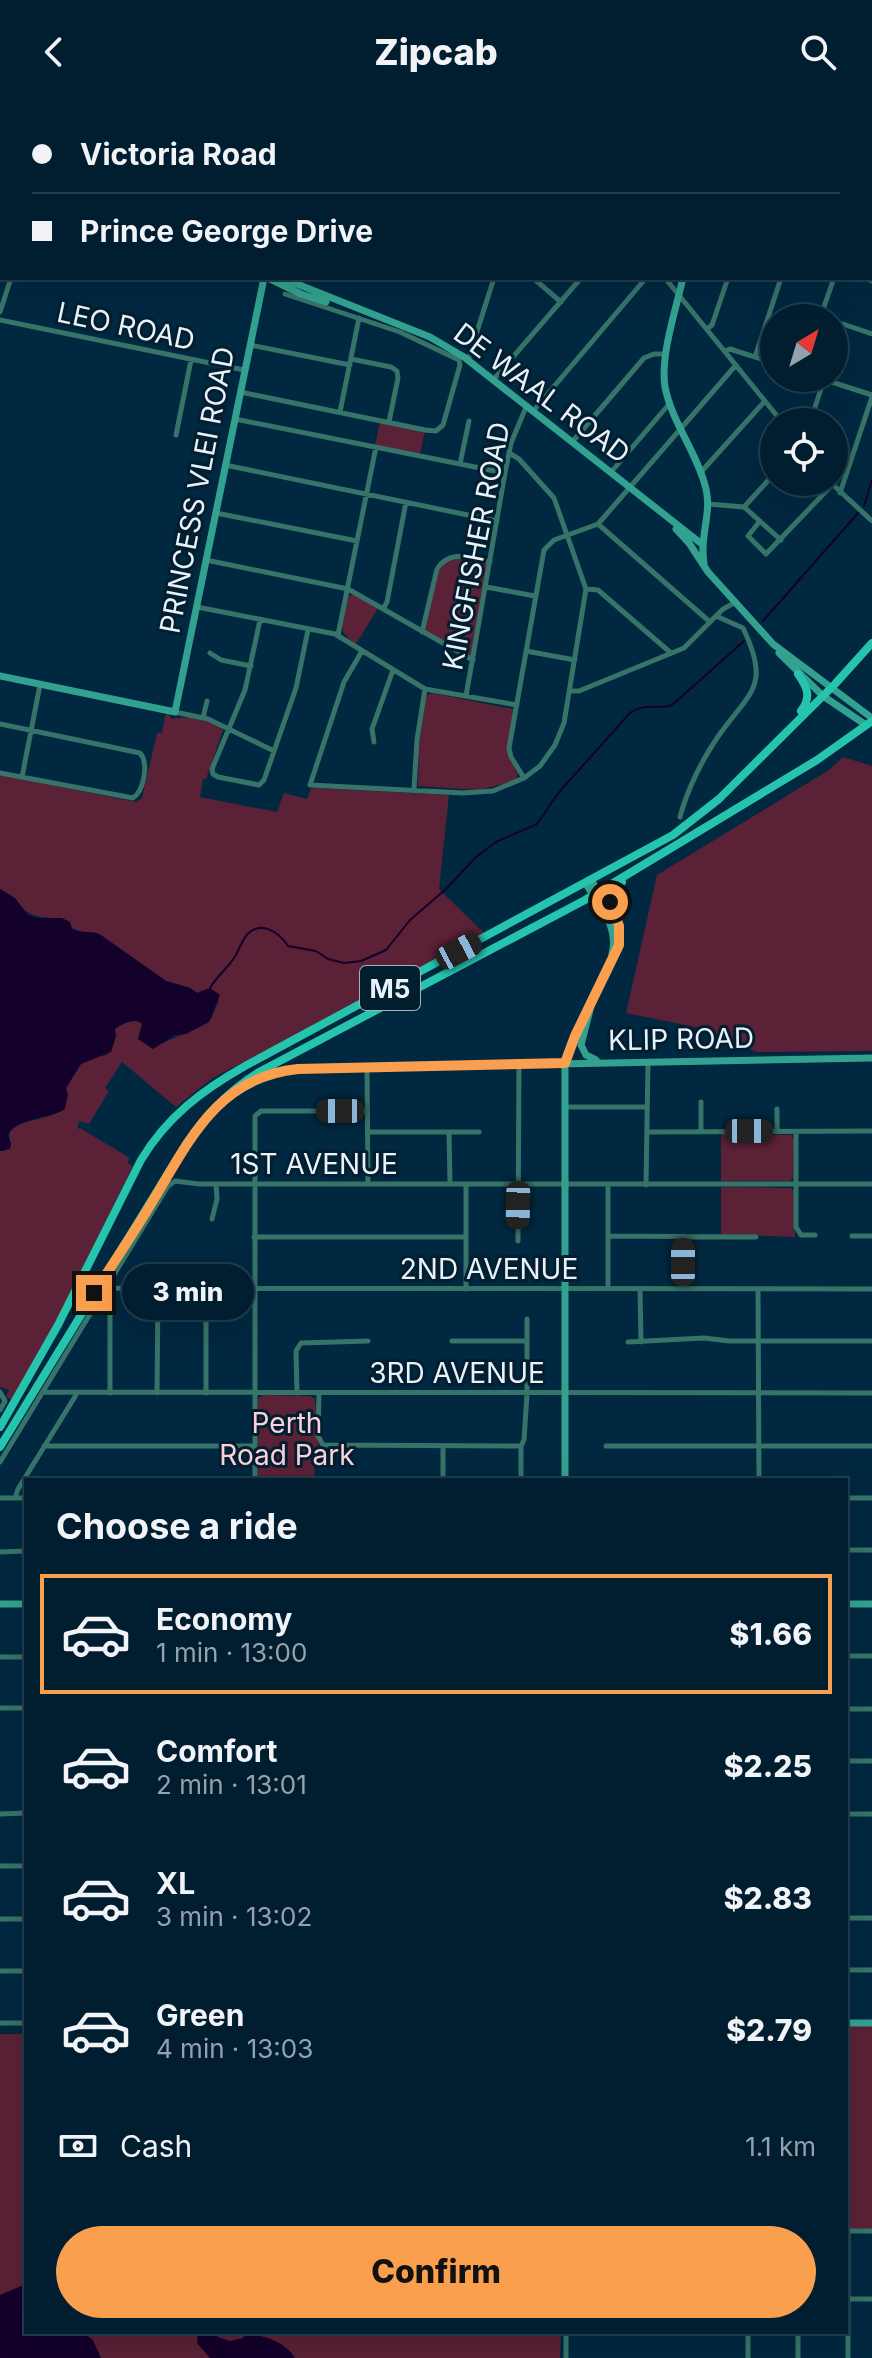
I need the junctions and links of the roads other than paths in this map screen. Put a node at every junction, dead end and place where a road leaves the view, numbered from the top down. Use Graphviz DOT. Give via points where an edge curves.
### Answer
graph roads {
  1 [pos="10,280"];
  2 [pos="265,280"];
  3 [pos="270,280"];
  4 [pos="286,280"];
  5 [pos="493,280"];
  6 [pos="535,280"];
  7 [pos="579,280"];
  8 [pos="644,280"];
  9 [pos="667,280"];
  10 [pos="683,280"];
  11 [pos="727,280"];
  12 [pos="780,280"];
  13 [pos="833,280"];
  14 [pos="285,294"];
  15 [pos="679,295"];
  16 [pos="561,302"];
  17 [pos="826,304"];
  18 [pos="0,312"];
  19 [pos="359,314"];
  20 [pos="0,320"];
  21 [pos="848,326"];
  22 [pos="707,329"];
  23 [pos="872,334"];
  24 [pos="249,345"];
  25 [pos="725,351"];
  26 [pos="666,354"];
  27 [pos="755,357"];
  28 [pos="760,359"];
  29 [pos="191,360"];
  30 [pos="464,360"];
  31 [pos="350,362"];
  32 [pos="736,365"];
  33 [pos="244,370"];
  34 [pos="494,379"];
  35 [pos="848,388"];
  36 [pos="239,392"];
  37 [pos="872,396"];
  38 [pos="765,401"];
  39 [pos="670,403"];
  40 [pos="527,405"];
  41 [pos="771,408"];
  42 [pos="534,410"];
  43 [pos="340,412"];
  44 [pos="234,418"];
  45 [pos="469,421"];
  46 [pos="389,422"];
  47 [pos="681,429"];
  48 [pos="176,435"];
  49 [pos="573,441"];
  50 [pos="376,447"];
  51 [pos="509,453"];
  52 [pos="460,464"];
  53 [pos="224,465"];
  54 [pos="848,469"];
  55 [pos="612,471"];
  56 [pos="505,473"];
  57 [pos="700,473"];
  58 [pos="631,487"];
  59 [pos="760,489"];
  60 [pos="367,494"];
  61 [pos="820,496"];
  62 [pos="843,496"];
  63 [pos="406,502"];
  64 [pos="649,502"];
  65 [pos="708,504"];
  66 [pos="744,507"];
  67 [pos="215,512"];
  68 [pos="497,521"];
  69 [pos="760,521"];
  70 [pos="872,521"];
  71 [pos="598,524"];
  72 [pos="568,535"];
  73 [pos="781,540"];
  74 [pos="357,541"];
  75 [pos="691,545"];
  76 [pos="703,545"];
  77 [pos="205,559"];
  78 [pos="490,562"];
  79 [pos="706,569"];
  80 [pos="486,587"];
  81 [pos="348,589"];
  82 [pos="586,589"];
  83 [pos="535,596"];
  84 [pos="736,602"];
  85 [pos="196,607"];
  86 [pos="383,609"];
  87 [pos="716,616"];
  88 [pos="260,620"];
  89 [pos="710,622"];
  90 [pos="308,630"];
  91 [pos="422,632"];
  92 [pos="338,635"];
  93 [pos="872,643"];
  94 [pos="773,644"];
  95 [pos="362,651"];
  96 [pos="526,651"];
  97 [pos="210,653"];
  98 [pos="671,653"];
  99 [pos="473,660"];
  100 [pos="575,660"];
  101 [pos="251,666"];
  102 [pos="393,670"];
  103 [pos="798,674"];
  104 [pos="0,676"];
  105 [pos="40,685"];
  106 [pos="830,688"];
  107 [pos="425,689"];
  108 [pos="570,691"];
  109 [pos="466,696"];
  110 [pos="823,696"];
  111 [pos="207,701"];
  112 [pos="517,705"];
  113 [pos="175,712"];
  114 [pos="203,718"];
  115 [pos="870,721"];
  116 [pos="795,722"];
  117 [pos="0,724"];
  118 [pos="227,728"];
  119 [pos="31,730"];
  120 [pos="374,742"];
  121 [pos="274,751"];
  122 [pos="0,773"];
  123 [pos="22,777"];
  124 [pos="524,778"];
  125 [pos="414,789"];
  126 [pos="680,817"];
  127 [pos="635,871"];
  128 [pos="589,882"];
  129 [pos="596,894"];
  130 [pos="619,929"];
  131 [pos="611,960"];
  132 [pos="590,1005"];
  133 [pos="872,1058"];
  134 [pos="606,1062"];
  135 [pos="648,1062"];
  136 [pos="565,1063"];
  137 [pos="273,1064"];
  138 [pos="519,1064"];
  139 [pos="367,1067"];
  140 [pos="298,1069"];
  141 [pos="231,1074"];
  142 [pos="229,1094"];
  143 [pos="701,1102"];
  144 [pos="564,1107"];
  145 [pos="647,1107"];
  146 [pos="777,1109"];
  147 [pos="367,1111"];
  148 [pos="777,1131"];
  149 [pos="872,1131"];
  150 [pos="368,1132"];
  151 [pos="449,1132"];
  152 [pos="479,1132"];
  153 [pos="647,1132"];
  154 [pos="701,1132"];
  155 [pos="796,1132"];
  156 [pos="216,1184"];
  157 [pos="255,1184"];
  158 [pos="368,1184"];
  159 [pos="450,1184"];
  160 [pos="519,1184"];
  161 [pos="564,1184"];
  162 [pos="608,1184"];
  163 [pos="796,1184"];
  164 [pos="872,1184"];
  165 [pos="466,1185"];
  166 [pos="646,1185"];
  167 [pos="212,1219"];
  168 [pos="815,1235"];
  169 [pos="609,1236"];
  170 [pos="683,1236"];
  171 [pos="852,1236"];
  172 [pos="872,1236"];
  173 [pos="254,1237"];
  174 [pos="466,1237"];
  175 [pos="756,1237"];
  176 [pos="518,1241"];
  177 [pos="106,1288"];
  178 [pos="608,1288"];
  179 [pos="683,1288"];
  180 [pos="158,1289"];
  181 [pos="206,1289"];
  182 [pos="255,1289"];
  183 [pos="466,1289"];
  184 [pos="565,1289"];
  185 [pos="640,1289"];
  186 [pos="758,1289"];
  187 [pos="872,1289"];
  188 [pos="110,1299"];
  189 [pos="527,1319"];
  190 [pos="368,1341"];
  191 [pos="452,1341"];
  192 [pos="527,1341"];
  193 [pos="758,1341"];
  194 [pos="872,1341"];
  195 [pos="628,1342"];
  196 [pos="641,1342"];
  197 [pos="0,1392"];
  198 [pos="43,1392"];
  199 [pos="110,1393"];
  200 [pos="157,1393"];
  201 [pos="206,1393"];
  202 [pos="255,1393"];
  203 [pos="297,1393"];
  204 [pos="319,1393"];
  205 [pos="565,1393"];
  206 [pos="759,1393"];
  207 [pos="872,1393"];
  208 [pos="77,1394"];
  209 [pos="527,1394"];
  210 [pos="0,1410"];
  211 [pos="0,1426"];
  212 [pos="44,1446"];
  213 [pos="255,1446"];
  214 [pos="443,1446"];
  215 [pos="521,1446"];
  216 [pos="606,1446"];
  217 [pos="759,1446"];
  218 [pos="872,1446"];
  219 [pos="0,1447"];
  220 [pos="0,1462"];
  221 [pos="25,1478"];
  222 [pos="255,1478"];
  223 [pos="443,1478"];
  224 [pos="521,1478"];
  225 [pos="565,1478"];
  226 [pos="759,1478"];
  227 [pos="24,1479"];
  228 [pos="0,1498"];
  229 [pos="15,1498"];
  230 [pos="24,1498"];
  231 [pos="848,1498"];
  232 [pos="872,1498"];
  233 [pos="848,1550"];
  234 [pos="872,1550"];
  235 [pos="24,1551"];
  236 [pos="0,1552"];
  237 [pos="0,1604"];
  238 [pos="24,1604"];
  239 [pos="848,1604"];
  240 [pos="872,1604"];
  241 [pos="848,1656"];
  242 [pos="872,1656"];
  243 [pos="0,1657"];
  244 [pos="24,1657"];
  245 [pos="0,1708"];
  246 [pos="24,1708"];
  247 [pos="848,1709"];
  248 [pos="872,1709"];
  249 [pos="848,1761"];
  250 [pos="872,1761"];
  251 [pos="24,1813"];
  252 [pos="0,1814"];
  253 [pos="848,1814"];
  254 [pos="872,1814"];
  255 [pos="0,1866"];
  256 [pos="24,1866"];
  257 [pos="848,1918"];
  258 [pos="872,1918"];
  259 [pos="0,1919"];
  260 [pos="24,1919"];
  261 [pos="848,1970"];
  262 [pos="872,1970"];
  263 [pos="0,1971"];
  264 [pos="24,1971"];
  265 [pos="0,2023"];
  266 [pos="24,2023"];
  267 [pos="848,2023"];
  268 [pos="872,2023"];
  269 [pos="848,2231"];
  270 [pos="872,2231"];
  271 [pos="848,2299"];
  272 [pos="872,2299"];
  273 [pos="566,2334"];
  274 [pos="748,2334"];
  275 [pos="798,2334"];
  276 [pos="848,2334"];
  277 [pos="566,2358"];
  278 [pos="748,2358"];
  279 [pos="798,2358"];
  280 [pos="848,2358"];
  1 -- 18 [label="street"];
  2 -- 24 [label="street, PRINCESS VLEI ROAD"];
  3 -- 19 [label="street, DE WAAL ROAD"];
  4 -- 19 [label="street, DE WAAL ROAD"];
  5 -- 30 [label="street"];
  6 -- 16 [label="street"];
  7 -- 16 [label="street"];
  8 -- 42 [label="street"];
  9 -- 15 [label="street"];
  10 -- 15 [label="street"];
  11 -- 22 [label="street"];
  12 -- 27 [label="street"];
  13 -- 17 [label="street"];
  14 -- 19 [label="street"];
  15 -- 22 [label="street"];
  15 -- 26 [label="street"];
  16 -- 34 [label="street"];
  19 -- 30 [label="street, DE WAAL ROAD" via="430,337"];
  19 -- 31 [label="street"];
  20 -- 29 [label="street, LEO ROAD"];
  21 -- 23 [label="street"];
  22 -- 25 [label="street"];
  24 -- 31 [label="street"];
  24 -- 33 [label="street, PRINCESS VLEI ROAD"];
  25 -- 27 [label="street"];
  25 -- 32 [label="street"];
  26 -- 39 [label="street"];
  26 -- 49 [label="street" via="644,358"];
  27 -- 28 [label="street"];
  29 -- 33 [label="street, LEO ROAD"];
  29 -- 48 [label="street"];
  30 -- 34 [label="street, DE WAAL ROAD"];
  30 -- 46 [label="street" via="441,428"];
  31 -- 43 [label="street"];
  31 -- 46 [label="street" via="391,367 398,373"];
  32 -- 38 [label="street"];
  32 -- 47 [label="street"];
  33 -- 36 [label="street, PRINCESS VLEI ROAD"];
  34 -- 40 [label="street, DE WAAL ROAD"];
  35 -- 37 [label="street"];
  36 -- 43 [label="street"];
  36 -- 44 [label="street, PRINCESS VLEI ROAD"];
  37 -- 54 [label="street"];
  38 -- 41 [label="street"];
  38 -- 57 [label="street"];
  39 -- 47 [label="street"];
  39 -- 55 [label="street"];
  40 -- 42 [label="street, DE WAAL ROAD"];
  40 -- 51 [label="street, KINGFISHER ROAD"];
  42 -- 49 [label="street, DE WAAL ROAD"];
  43 -- 46 [label="street"];
  44 -- 50 [label="street"];
  44 -- 53 [label="street, PRINCESS VLEI ROAD"];
  45 -- 52 [label="street"];
  47 -- 57 [label="street"];
  47 -- 58 [label="street"];
  49 -- 55 [label="street, DE WAAL ROAD"];
  50 -- 52 [label="street"];
  50 -- 60 [label="street"];
  51 -- 56 [label="street, KINGFISHER ROAD"];
  51 -- 72 [label="street" via="554,498"];
  52 -- 56 [label="street"];
  53 -- 60 [label="street"];
  53 -- 67 [label="street, PRINCESS VLEI ROAD"];
  55 -- 58 [label="street, DE WAAL ROAD"];
  56 -- 68 [label="street, KINGFISHER ROAD"];
  57 -- 65 [label="street"];
  58 -- 64 [label="street, DE WAAL ROAD"];
  58 -- 71 [label="street"];
  59 -- 66 [label="street"];
  60 -- 63 [label="street"];
  60 -- 74 [label="street"];
  61 -- 73 [label="street"];
  62 -- 70 [label="street"];
  63 -- 68 [label="street"];
  63 -- 86 [label="street"];
  64 -- 75 [label="street, DE WAAL ROAD"];
  64 -- 76 [label="street, DE WAAL ROAD"];
  65 -- 66 [label="street"];
  65 -- 76 [label="street"];
  66 -- 69 [label="street"];
  67 -- 74 [label="street"];
  67 -- 77 [label="street, PRINCESS VLEI ROAD"];
  68 -- 78 [label="street, KINGFISHER ROAD"];
  69 -- 73 [label="street"];
  69 -- 73 [label="street" via="748,536 762,552 770,552"];
  71 -- 72 [label="street"];
  71 -- 89 [label="street"];
  72 -- 82 [label="street"];
  72 -- 83 [label="street" via="544,550"];
  74 -- 81 [label="street"];
  75 -- 76 [label="street"];
  75 -- 79 [label="street, DE WAAL ROAD"];
  76 -- 79 [label="street"];
  77 -- 81 [label="street"];
  77 -- 85 [label="street, PRINCESS VLEI ROAD"];
  78 -- 80 [label="street, KINGFISHER ROAD"];
  78 -- 91 [label="street" via="458,555 441,563"];
  79 -- 84 [label="street, DE WAAL ROAD"];
  80 -- 83 [label="street"];
  80 -- 99 [label="street, KINGFISHER ROAD"];
  81 -- 86 [label="street"];
  81 -- 92 [label="street"];
  82 -- 98 [label="street" via="598,590"];
  82 -- 100 [label="street"];
  83 -- 96 [label="street"];
  84 -- 87 [label="street"];
  84 -- 94 [label="street, DE WAAL ROAD"];
  85 -- 88 [label="street"];
  85 -- 113 [label="street, PRINCESS VLEI ROAD"];
  86 -- 91 [label="street"];
  87 -- 89 [label="street"];
  87 -- 126 [label="street" via="743,628 756,679 747,701 712,746"];
  88 -- 90 [label="street"];
  88 -- 101 [label="street"];
  89 -- 98 [label="street" via="687,647"];
  90 -- 92 [label="street"];
  90 -- 121 [label="street" via="296,688"];
  91 -- 99 [label="street"];
  92 -- 95 [label="street"];
  93 -- 106 [label="main road, M5"];
  94 -- 103 [label="street, DE WAAL ROAD"];
  94 -- 106 [label="street, DE WAAL ROAD"];
  95 -- 102 [label="street"];
  95 -- 125 [label="street" via="344,682 310,785"];
  96 -- 100 [label="street"];
  96 -- 112 [label="street"];
  97 -- 101 [label="street"];
  98 -- 108 [label="street"];
  99 -- 109 [label="street, KINGFISHER ROAD"];
  100 -- 108 [label="street"];
  101 -- 118 [label="street"];
  102 -- 107 [label="street"];
  102 -- 120 [label="street" via="372,729"];
  103 -- 110 [label="street, DE WAAL ROAD"];
  103 -- 116 [label="main road" via="808,695"];
  104 -- 105 [label="street"];
  105 -- 113 [label="street"];
  105 -- 119 [label="street"];
  106 -- 110 [label="main road, M5"];
  106 -- 115 [label="street, DE WAAL ROAD"];
  107 -- 109 [label="street"];
  107 -- 125 [label="street"];
  108 -- 124 [label="street" via="555,745"];
  109 -- 112 [label="street"];
  110 -- 115 [label="street, DE WAAL ROAD"];
  110 -- 116 [label="main road, M5"];
  111 -- 114 [label="street"];
  112 -- 124 [label="street" via="509,748"];
  113 -- 114 [label="street"];
  114 -- 118 [label="street"];
  115 -- 127 [label="main road, M5" via="817,760"];
  116 -- 128 [label="main road, M5" via="694,820"];
  117 -- 119 [label="street"];
  118 -- 121 [label="street"];
  118 -- 121 [label="street" via="212,769 218,777 259,785"];
  119 -- 123 [label="street"];
  119 -- 123 [label="street" via="140,753 145,762 133,798"];
  122 -- 123 [label="street"];
  124 -- 125 [label="street" via="493,791"];
  127 -- 129 [label="main road, M5"];
  127 -- 130 [label="main road" via="610,898"];
  128 -- 129 [label="street"];
  128 -- 141 [label="main road, M5"];
  129 -- 130 [label="street"];
  129 -- 131 [label="street" via="613,930"];
  129 -- 137 [label="main road, M5"];
  130 -- 131 [label="street"];
  131 -- 132 [label="street"];
  132 -- 134 [label="street" via="582,1049"];
  132 -- 136 [label="street"];
  133 -- 135 [label="street, KLIP ROAD"];
  134 -- 135 [label="street, KLIP ROAD"];
  134 -- 136 [label="street, KLIP ROAD"];
  135 -- 145 [label="street"];
  136 -- 138 [label="street, KLIP ROAD"];
  136 -- 144 [label="street"];
  137 -- 140 [label="street, KLIP ROAD"];
  137 -- 141 [label="main road"];
  137 -- 142 [label="main road, M5"];
  138 -- 139 [label="street, KLIP ROAD"];
  138 -- 160 [label="street"];
  139 -- 140 [label="street, KLIP ROAD"];
  139 -- 147 [label="street"];
  140 -- 142 [label="street, KLIP ROAD" via="266,1074"];
  141 -- 211 [label="main road, M5" via="186,1104 151,1144"];
  142 -- 219 [label="main road, M5" via="186,1144"];
  143 -- 154 [label="street"];
  144 -- 145 [label="street"];
  144 -- 161 [label="street"];
  145 -- 153 [label="street"];
  146 -- 148 [label="street"];
  147 -- 150 [label="street"];
  147 -- 157 [label="street" via="257,1113"];
  148 -- 154 [label="street"];
  148 -- 155 [label="street"];
  149 -- 155 [label="street"];
  150 -- 151 [label="street"];
  150 -- 158 [label="street"];
  151 -- 152 [label="street"];
  151 -- 159 [label="street"];
  153 -- 154 [label="street"];
  153 -- 166 [label="street"];
  155 -- 163 [label="street"];
  156 -- 157 [label="street, 1ST AVENUE"];
  156 -- 167 [label="street"];
  156 -- 177 [label="street, 1ST AVENUE" via="172,1182"];
  157 -- 158 [label="street, 1ST AVENUE"];
  157 -- 173 [label="street"];
  158 -- 159 [label="street, 1ST AVENUE"];
  159 -- 165 [label="street, 1ST AVENUE"];
  160 -- 161 [label="street, 1ST AVENUE"];
  160 -- 165 [label="street, 1ST AVENUE"];
  160 -- 176 [label="street"];
  161 -- 162 [label="street, 1ST AVENUE"];
  161 -- 184 [label="street"];
  162 -- 166 [label="street, 1ST AVENUE"];
  162 -- 169 [label="street"];
  163 -- 164 [label="street, 1ST AVENUE"];
  163 -- 166 [label="street, 1ST AVENUE"];
  163 -- 168 [label="street" via="796,1227 801,1235"];
  165 -- 174 [label="street"];
  169 -- 170 [label="street"];
  169 -- 178 [label="street"];
  170 -- 175 [label="street"];
  170 -- 179 [label="street"];
  171 -- 172 [label="street"];
  173 -- 174 [label="street"];
  173 -- 182 [label="street"];
  174 -- 183 [label="street"];
  177 -- 180 [label="street, 2ND AVENUE"];
  177 -- 198 [label="street"];
  178 -- 184 [label="street, 2ND AVENUE"];
  178 -- 185 [label="street, 2ND AVENUE"];
  179 -- 185 [label="street, 2ND AVENUE"];
  179 -- 186 [label="street, 2ND AVENUE"];
  180 -- 181 [label="street, 2ND AVENUE"];
  180 -- 200 [label="street"];
  181 -- 182 [label="street, 2ND AVENUE"];
  181 -- 201 [label="street"];
  182 -- 183 [label="street, 2ND AVENUE"];
  182 -- 202 [label="street"];
  183 -- 184 [label="street, 2ND AVENUE"];
  184 -- 205 [label="street"];
  185 -- 196 [label="street"];
  186 -- 187 [label="street, 2ND AVENUE"];
  186 -- 193 [label="street"];
  188 -- 199 [label="street"];
  189 -- 192 [label="street"];
  190 -- 203 [label="street" via="301,1343 296,1351"];
  191 -- 192 [label="street"];
  192 -- 209 [label="street"];
  193 -- 194 [label="street"];
  193 -- 196 [label="street"];
  193 -- 206 [label="street"];
  195 -- 196 [label="street"];
  197 -- 210 [label="street" via="5,1401"];
  198 -- 208 [label="street, 3RD AVENUE"];
  198 -- 220 [label="street"];
  199 -- 200 [label="street, 3RD AVENUE"];
  199 -- 208 [label="street, 3RD AVENUE"];
  200 -- 201 [label="street, 3RD AVENUE"];
  201 -- 202 [label="street, 3RD AVENUE"];
  202 -- 203 [label="street, 3RD AVENUE"];
  202 -- 213 [label="street"];
  203 -- 204 [label="street, 3RD AVENUE"];
  204 -- 209 [label="street, 3RD AVENUE"];
  204 -- 214 [label="street" via="318,1436 323,1445"];
  205 -- 206 [label="street, 3RD AVENUE"];
  205 -- 209 [label="street, 3RD AVENUE"];
  205 -- 225 [label="street"];
  206 -- 207 [label="street, 3RD AVENUE"];
  206 -- 217 [label="street"];
  208 -- 212 [label="street"];
  209 -- 215 [label="street"];
  212 -- 213 [label="street"];
  212 -- 221 [label="street"];
  213 -- 222 [label="street"];
  214 -- 215 [label="street"];
  214 -- 223 [label="street"];
  215 -- 224 [label="street"];
  216 -- 217 [label="street"];
  217 -- 218 [label="street"];
  217 -- 226 [label="street"];
  227 -- 229 [label="street"];
  228 -- 229 [label="street"];
  229 -- 230 [label="street"];
  231 -- 232 [label="street"];
  233 -- 234 [label="street"];
  235 -- 236 [label="street"];
  237 -- 238 [label="street"];
  239 -- 240 [label="street"];
  241 -- 242 [label="street"];
  243 -- 244 [label="street"];
  245 -- 246 [label="street"];
  247 -- 248 [label="street"];
  249 -- 250 [label="street"];
  251 -- 252 [label="street"];
  253 -- 254 [label="street"];
  255 -- 256 [label="street"];
  257 -- 258 [label="street"];
  259 -- 260 [label="street"];
  261 -- 262 [label="street"];
  263 -- 264 [label="street"];
  265 -- 266 [label="street"];
  267 -- 268 [label="street"];
  269 -- 270 [label="street"];
  271 -- 272 [label="street"];
  273 -- 277 [label="street"];
  274 -- 278 [label="street"];
  275 -- 279 [label="street"];
  276 -- 280 [label="street"];
}
